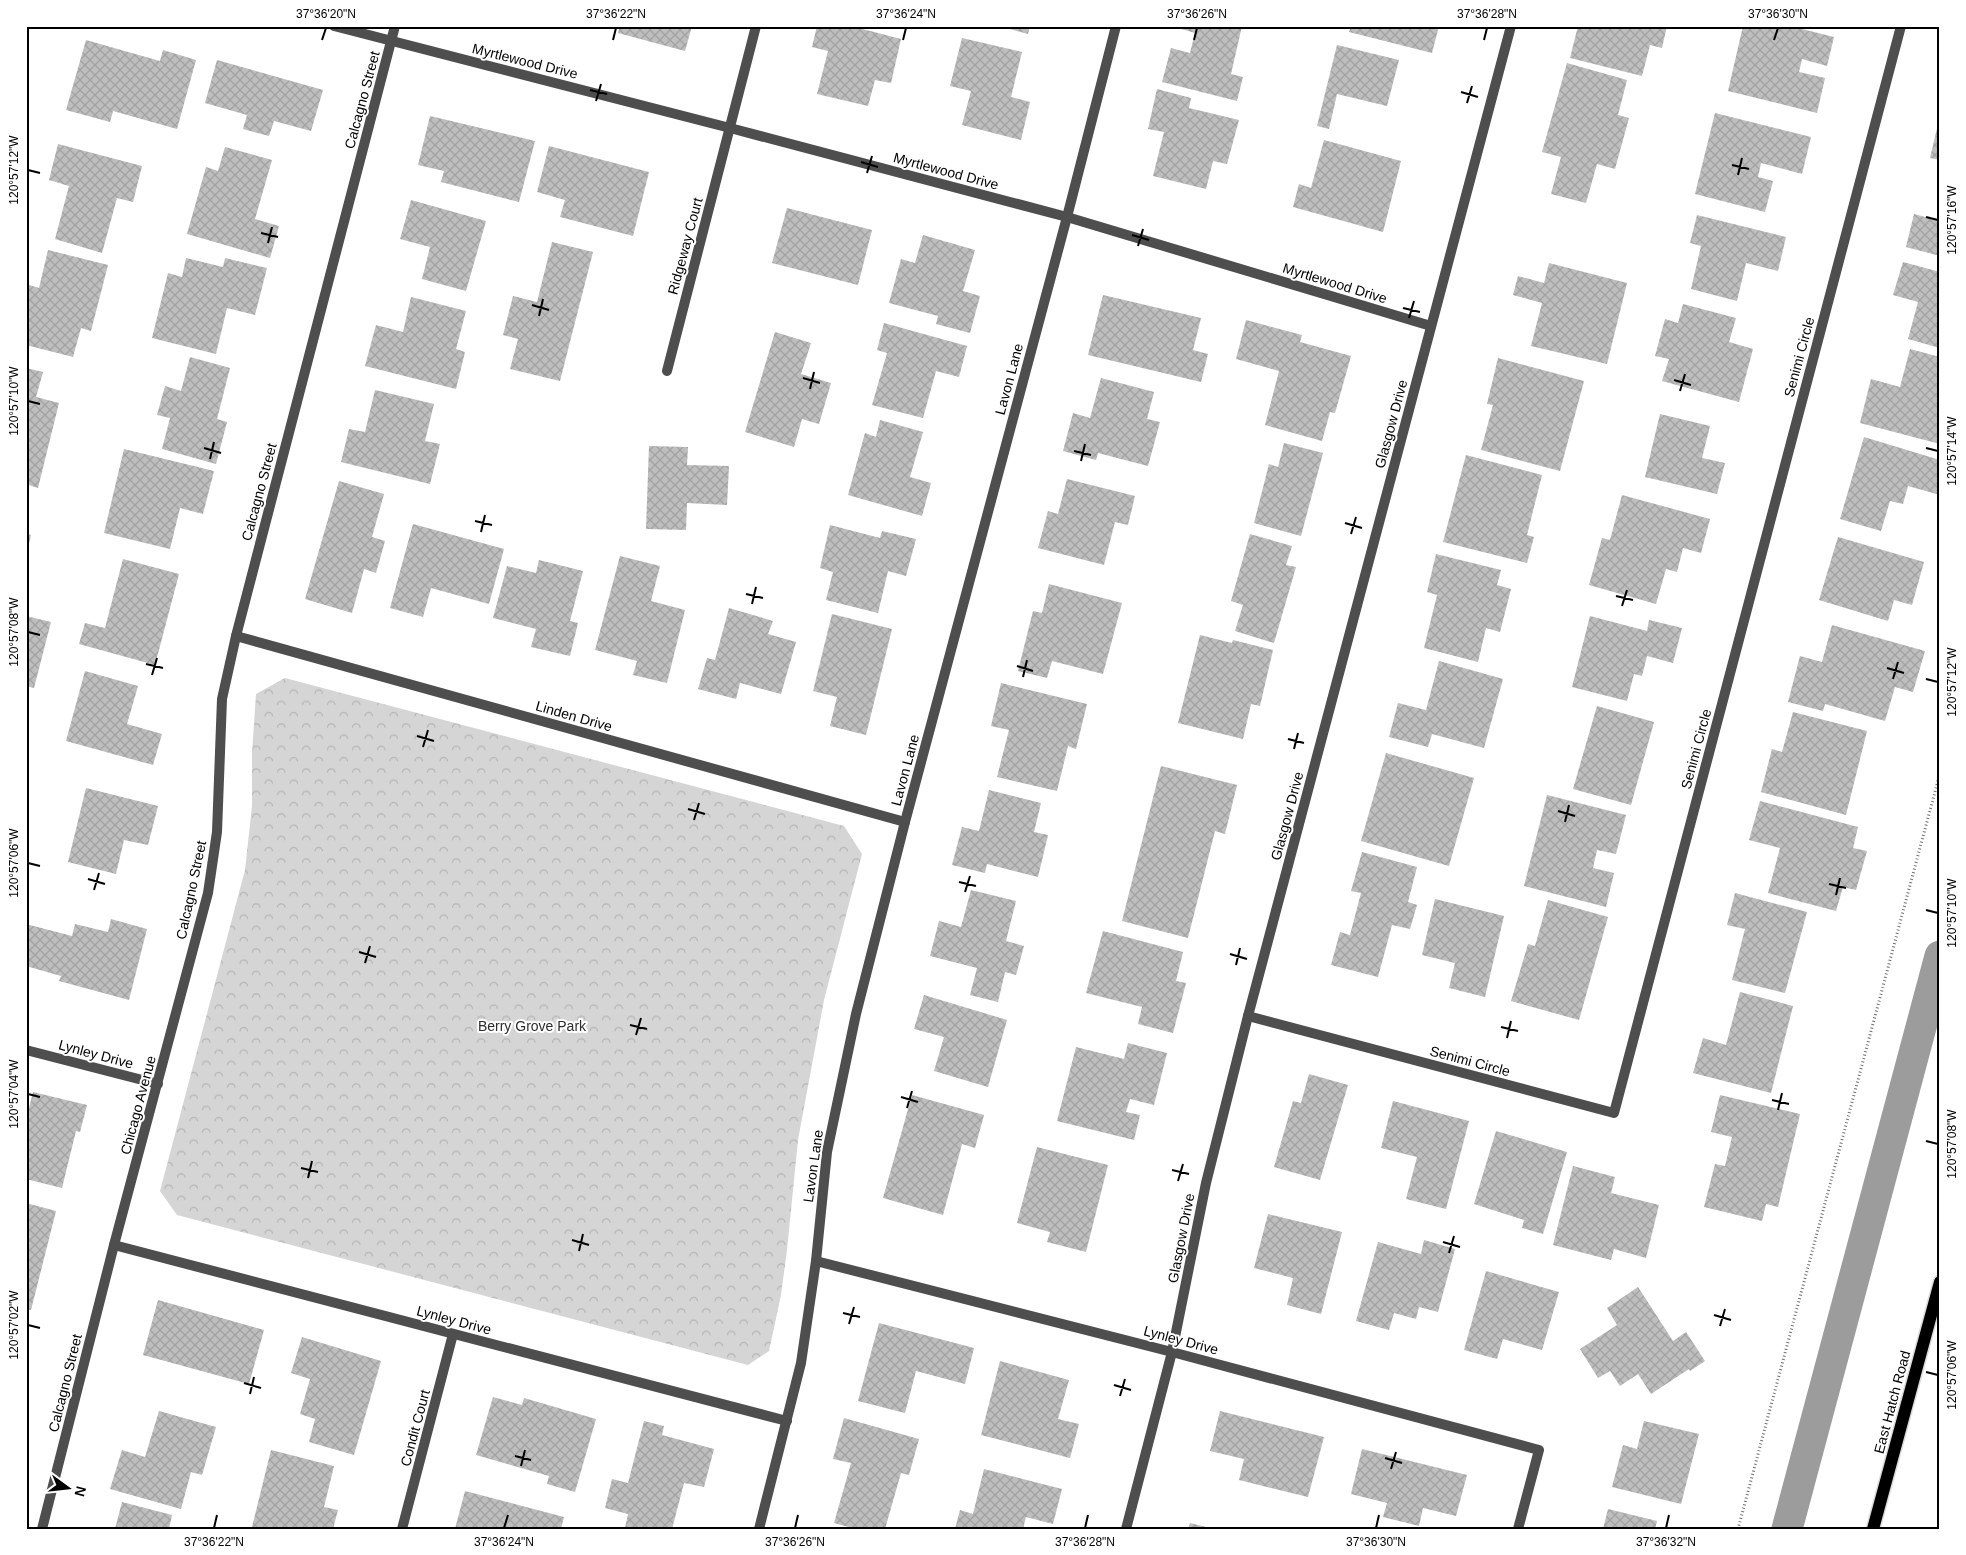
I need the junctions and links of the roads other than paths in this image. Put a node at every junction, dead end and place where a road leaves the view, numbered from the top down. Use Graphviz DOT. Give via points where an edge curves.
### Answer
graph roads {
  1 [pos="334,26"];
  2 [pos="395,26"];
  3 [pos="756,26"];
  4 [pos="1116,26"];
  5 [pos="1510,26"];
  6 [pos="1901,26"];
  7 [pos="392,41"];
  8 [pos="730,128"];
  9 [pos="1067,218"];
  10 [pos="1431,326"];
  11 [pos="667,371"];
  12 [pos="236,636"];
  13 [pos="905,822"];
  14 [pos="187,971"];
  15 [pos="1248,1016"];
  16 [pos="26,1050"];
  17 [pos="158,1084"];
  18 [pos="114,1245"];
  19 [pos="816,1261"];
  20 [pos="1940,1282"];
  21 [pos="454,1334"];
  22 [pos="1172,1352"];
  23 [pos="787,1421"];
  24 [pos="42,1529"];
  25 [pos="402,1529"];
  26 [pos="759,1529"];
  27 [pos="1126,1529"];
  28 [pos="1518,1529"];
  29 [pos="1874,1529"];
  1 -- 7 [label="street, Myrtlewood Drive"];
  2 -- 7 [label="street, Calcagno Street"];
  3 -- 8 [label="street, Ridgeway Court"];
  4 -- 9 [label="street, Lavon Lane"];
  5 -- 10 [label="street, Glasgow Drive"];
  6 -- 15 [label="street, Senimi Circle" via="1614,1113"];
  7 -- 8 [label="street, Myrtlewood Drive"];
  7 -- 12 [label="street, Calcagno Street"];
  8 -- 9 [label="street, Myrtlewood Drive"];
  8 -- 11 [label="street, Ridgeway Court"];
  9 -- 10 [label="street, Myrtlewood Drive"];
  9 -- 13 [label="street, Lavon Lane"];
  10 -- 15 [label="street, Glasgow Drive"];
  12 -- 13 [label="street, Linden Drive"];
  12 -- 14 [label="street, Calcagno Street" via="222,699 218,832 208,894"];
  13 -- 19 [label="street, Lavon Lane" via="856,1014 827,1152"];
  14 -- 17 [label="street, Chicago Avenue"];
  15 -- 22 [label="street, Glasgow Drive" via="1206,1183"];
  16 -- 17 [label="street, Lynley Drive"];
  17 -- 18 [label="street, Chicago Avenue"];
  18 -- 21 [label="street, Lynley Drive"];
  18 -- 24 [label="street, Calcagno Street"];
  19 -- 22 [label="street, Lynley Drive"];
  19 -- 23 [label="street, Lavon Lane" via="801,1363"];
  20 -- 29 [label="main road, East Hatch Road"];
  21 -- 23 [label="street, Lynley Drive"];
  21 -- 25 [label="street, Condit Court"];
  22 -- 27 [label="street, Glasgow Drive"];
  22 -- 28 [label="street, Lynley Drive" via="1538,1450"];
  23 -- 26 [label="street, Lavon Lane"];
}
